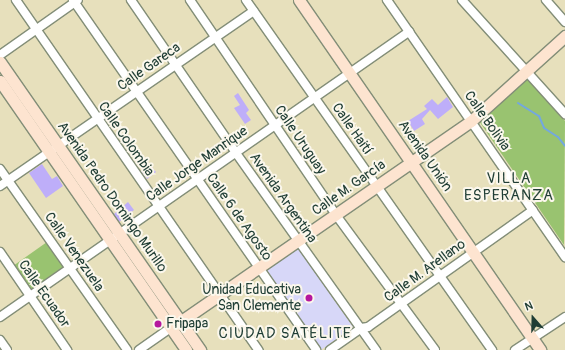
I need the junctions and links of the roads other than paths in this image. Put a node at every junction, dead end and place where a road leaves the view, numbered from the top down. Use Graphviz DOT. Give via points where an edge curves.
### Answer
graph roads {
  1 [pos="16,0"];
  2 [pos="131,0"];
  3 [pos="190,0"];
  4 [pos="246,0"];
  5 [pos="299,0"];
  6 [pos="387,0"];
  7 [pos="462,0"];
  8 [pos="546,0"];
  9 [pos="75,1"];
  10 [pos="254,11"];
  11 [pos="565,22"];
  12 [pos="36,29"];
  13 [pos="409,32"];
  14 [pos="565,36"];
  15 [pos="215,37"];
  16 [pos="0,55"];
  17 [pos="0,62"];
  18 [pos="176,65"];
  19 [pos="527,70"];
  20 [pos="349,74"];
  21 [pos="0,81"];
  22 [pos="136,92"];
  23 [pos="314,98"];
  24 [pos="565,114"];
  25 [pos="97,119"];
  26 [pos="471,121"];
  27 [pos="274,126"];
  28 [pos="53,149"];
  29 [pos="236,154"];
  30 [pos="411,163"];
  31 [pos="0,169"];
  32 [pos="198,180"];
  33 [pos="8,181"];
  34 [pos="0,186"];
  35 [pos="376,186"];
  36 [pos="158,207"];
  37 [pos="533,210"];
  38 [pos="336,215"];
  39 [pos="116,237"];
  40 [pos="298,241"];
  41 [pos="0,252"];
  42 [pos="474,252"];
  43 [pos="564,252"];
  44 [pos="69,269"];
  45 [pos="259,269"];
  46 [pos="441,277"];
  47 [pos="220,295"];
  48 [pos="29,296"];
  49 [pos="402,304"];
  50 [pos="0,317"];
  51 [pos="565,317"];
  52 [pos="181,322"];
  53 [pos="171,328"];
  54 [pos="361,328"];
  55 [pos="532,338"];
  56 [pos="0,340"];
  57 [pos="7,350"];
  58 [pos="68,350"];
  59 [pos="127,350"];
  60 [pos="139,350"];
  61 [pos="186,350"];
  62 [pos="200,350"];
  63 [pos="258,350"];
  64 [pos="316,350"];
  65 [pos="330,350"];
  66 [pos="376,350"];
  67 [pos="435,350"];
  68 [pos="492,350"];
  69 [pos="515,350"];
  70 [pos="540,350"];
  1 -- 12 [label="street, Calle Colombia"];
  2 -- 18 [label="street, Avenida Argentina"];
  3 -- 15 [label="street, Calle Uruguay"];
  4 -- 10 [label="street, Calle Haití"];
  5 -- 20 [label="street, Avenida Unión"];
  6 -- 13 [label="street, Calle Bolivia"];
  7 -- 19 [label="street"];
  8 -- 11 [label="street"];
  9 -- 12 [label="street"];
  9 -- 22 [label="street, Calle 6 de Agosto"];
  10 -- 15 [label="street, Calle Gareca"];
  10 -- 23 [label="street, Calle Haití"];
  12 -- 16 [label="street"];
  12 -- 25 [label="street, Calle Colombia"];
  13 -- 20 [label="street, Calle Jorge Manrique"];
  13 -- 26 [label="street, Calle Bolivia"];
  14 -- 19 [label="street, Calle M. García"];
  15 -- 18 [label="street, Calle Gareca"];
  15 -- 27 [label="street, Calle Uruguay"];
  17 -- 28 [label="street, Avenida Pedro Domingo Murillo"];
  18 -- 22 [label="street, Calle Gareca"];
  18 -- 29 [label="street, Avenida Argentina"];
  19 -- 24 [label="street"];
  19 -- 26 [label="street, Calle M. García"];
  20 -- 23 [label="street, Calle Jorge Manrique"];
  20 -- 30 [label="street, Avenida Unión"];
  21 -- 28 [label="street, Avenida Pedro Domingo Murillo"];
  22 -- 25 [label="street, Calle Gareca"];
  22 -- 32 [label="street, Calle 6 de Agosto"];
  23 -- 27 [label="street, Calle Jorge Manrique"];
  23 -- 35 [label="street, Calle Haití"];
  25 -- 28 [label="street, Calle Gareca"];
  25 -- 36 [label="street, Calle Colombia"];
  26 -- 30 [label="street, Calle M. García"];
  26 -- 37 [label="street, Calle Bolivia"];
  27 -- 29 [label="street, Calle Jorge Manrique"];
  27 -- 38 [label="street, Calle Uruguay"];
  28 -- 33 [label="street, Calle Gareca"];
  28 -- 39 [label="street, Avenida Pedro Domingo Murillo"];
  29 -- 32 [label="street, Calle Jorge Manrique"];
  29 -- 40 [label="street, Avenida Argentina"];
  30 -- 35 [label="street, Calle M. García"];
  30 -- 42 [label="street, Avenida Unión"];
  31 -- 33 [label="street, Calle Venezuela"];
  32 -- 36 [label="street, Calle Jorge Manrique"];
  32 -- 45 [label="street, Calle 6 de Agosto"];
  33 -- 34 [label="street, Calle Gareca"];
  33 -- 44 [label="street, Calle Venezuela"];
  35 -- 38 [label="street, Calle M. García"];
  35 -- 46 [label="street, Calle Haití"];
  36 -- 39 [label="street, Calle Jorge Manrique"];
  36 -- 47 [label="street, Calle Colombia"];
  37 -- 42 [label="street, Calle M. Arellano"];
  37 -- 43 [label="street, Calle Bolivia"];
  38 -- 40 [label="street, Calle M. García"];
  38 -- 49 [label="street, Calle Uruguay"];
  39 -- 44 [label="street, Calle Jorge Manrique"];
  39 -- 52 [label="street, Avenida Pedro Domingo Murillo"];
  39 -- 53 [label="street, Avenida Pedro Domingo Murillo"];
  40 -- 45 [label="street, Calle M. García"];
  40 -- 54 [label="street, Avenida Argentina"];
  41 -- 48 [label="street, Calle Ecuador"];
  42 -- 46 [label="street, Calle M. Arellano"];
  42 -- 55 [label="street, Avenida Unión"];
  44 -- 48 [label="street, Calle Jorge Manrique"];
  44 -- 59 [label="street, Calle Venezuela"];
  45 -- 47 [label="street, Calle M. García"];
  45 -- 64 [label="street, Calle 6 de Agosto"];
  46 -- 49 [label="street, Calle M. Arellano"];
  46 -- 68 [label="street, Calle Haití"];
  47 -- 52 [label="street, Calle M. García"];
  47 -- 63 [label="street, Calle Colombia"];
  48 -- 50 [label="street, Calle Jorge Manrique"];
  48 -- 58 [label="street, Calle Ecuador"];
  49 -- 54 [label="street, Calle M. Arellano" via="368,327"];
  49 -- 67 [label="street, Calle Uruguay"];
  51 -- 55 [label="street"];
  52 -- 53 [label="street, Calle M. García"];
  52 -- 62 [label="street, Avenida Pedro Domingo Murillo"];
  53 -- 60 [label="street, Calle M. García"];
  53 -- 61 [label="street, Avenida Pedro Domingo Murillo"];
  54 -- 65 [label="street, Calle M. Arellano"];
  54 -- 66 [label="street, Avenida Argentina"];
  55 -- 69 [label="street"];
  55 -- 70 [label="street, Avenida Unión"];
  56 -- 57 [label="street"];
}
